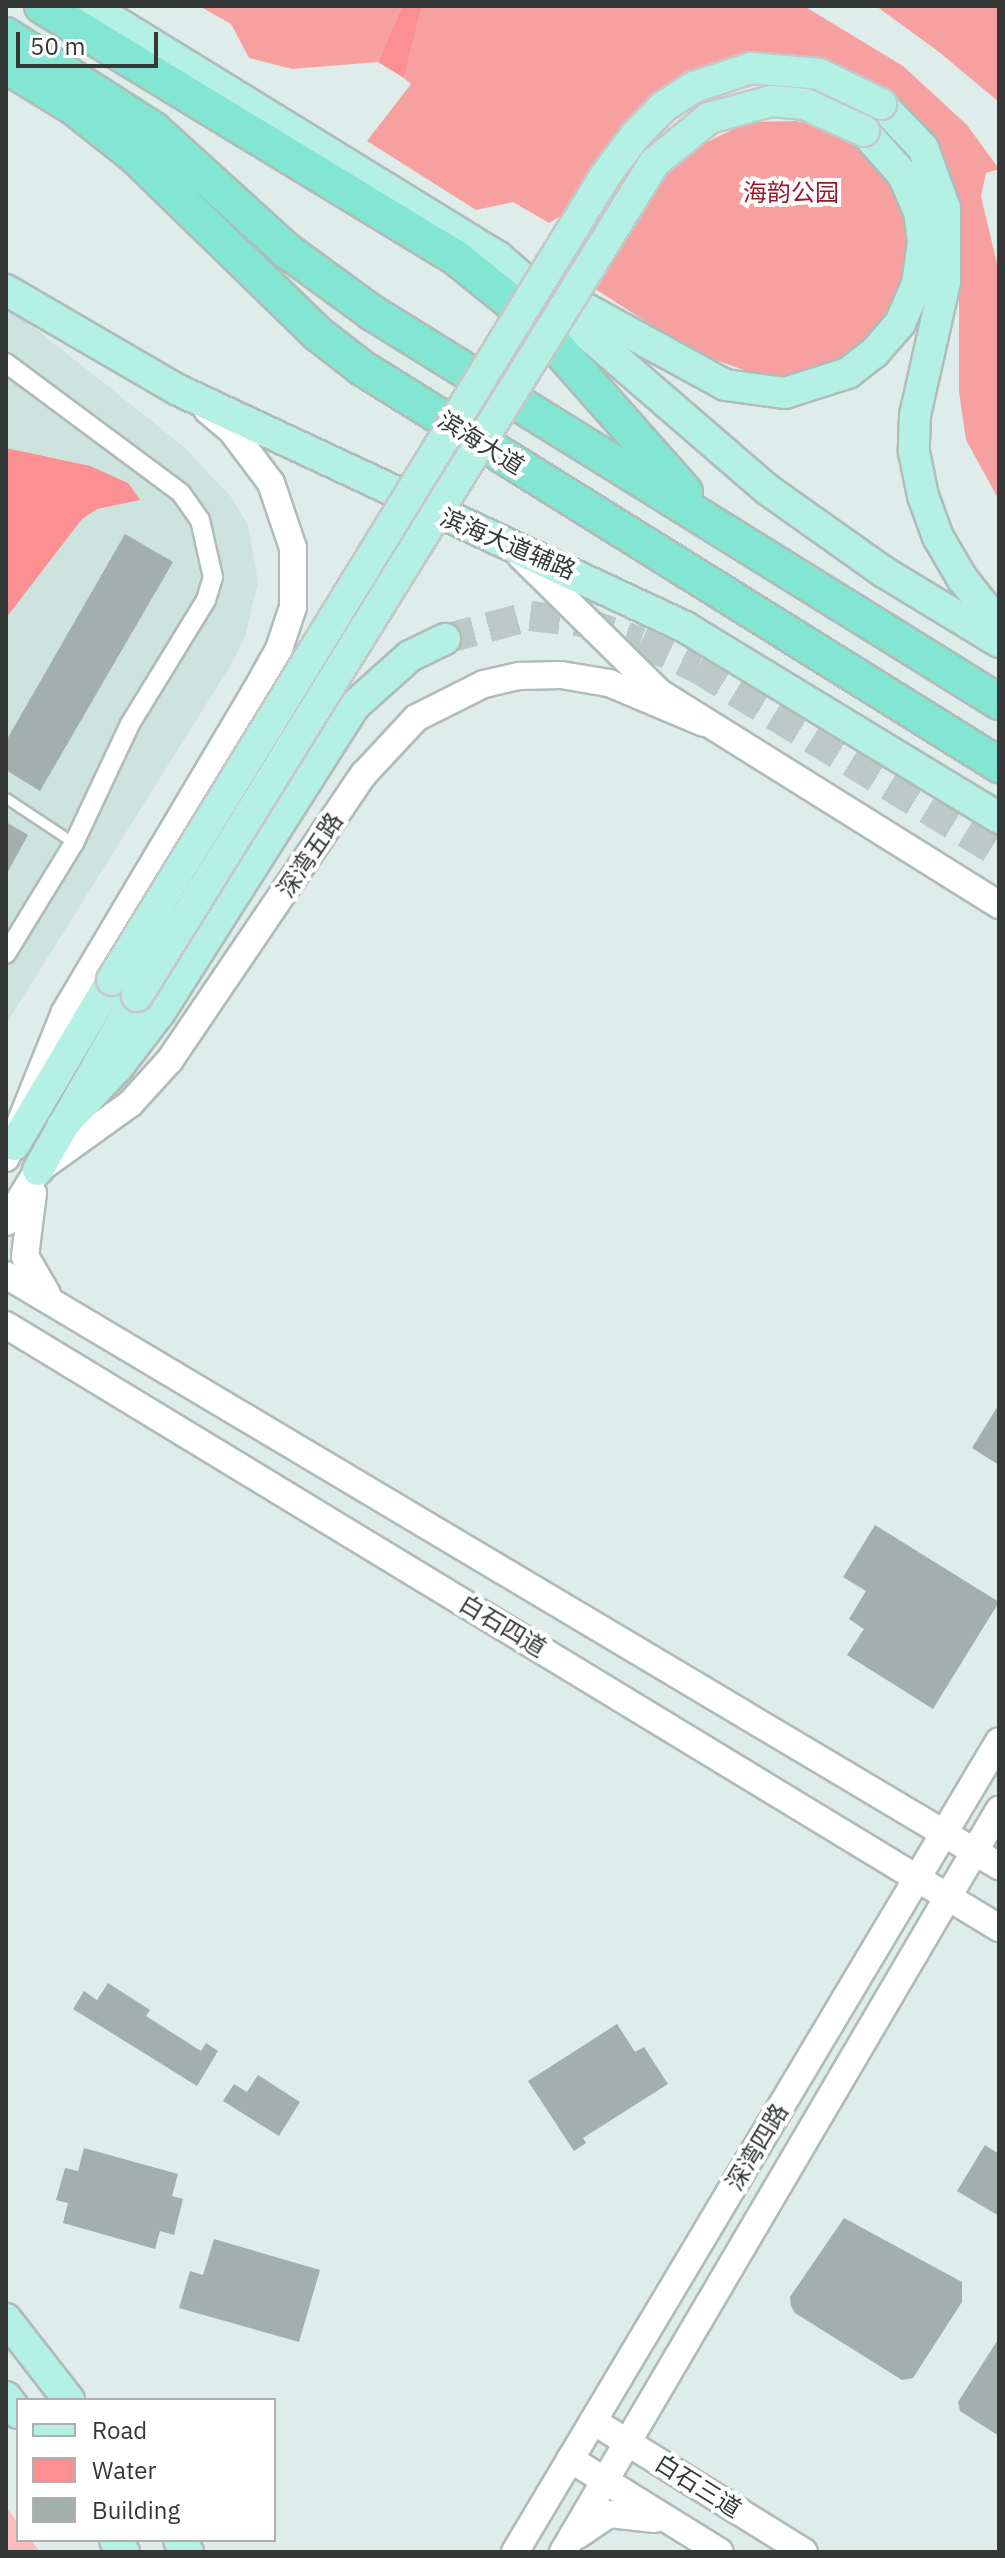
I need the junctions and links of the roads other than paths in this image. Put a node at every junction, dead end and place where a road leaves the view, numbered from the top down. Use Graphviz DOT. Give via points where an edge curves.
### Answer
graph roads {
  1 [pos="42,6"];
  2 [pos="90,6"];
  3 [pos="6,35"];
  4 [pos="6,66"];
  5 [pos="498,257"];
  6 [pos="6,290"];
  7 [pos="6,363"];
  8 [pos="178,390"];
  9 [pos="735,539"];
  10 [pos="502,542"];
  11 [pos="999,625"];
  12 [pos="445,639"];
  13 [pos="999,642"];
  14 [pos="999,702"];
  15 [pos="704,723"];
  16 [pos="999,765"];
  17 [pos="6,798"];
  18 [pos="999,818"];
  19 [pos="74,843"];
  20 [pos="999,905"];
  21 [pos="6,954"];
  22 [pos="125,988"];
  23 [pos="62,1126"];
  24 [pos="10,1152"];
  25 [pos="38,1170"];
  26 [pos="6,1222"];
  27 [pos="6,1275"];
  28 [pos="58,1307"];
  29 [pos="6,1328"];
  30 [pos="999,1741"];
  31 [pos="999,1810"];
  32 [pos="944,1833"];
  33 [pos="975,1851"];
  34 [pos="999,1866"];
  35 [pos="918,1878"];
  36 [pos="948,1896"];
  37 [pos="999,1928"];
  38 [pos="6,2319"];
  39 [pos="67,2398"];
  40 [pos="593,2421"];
  41 [pos="627,2442"];
  42 [pos="570,2459"];
  43 [pos="605,2481"];
  44 [pos="681,2528"];
  45 [pos="515,2552"];
  46 [pos="564,2552"];
  47 [pos="720,2552"];
  48 [pos="804,2552"];
  1 -- 9 [label="highway" via="424,236 499,291 559,348 659,467"];
  2 -- 5 [label="main road"];
  3 -- 9 [label="highway" via="153,129 286,250 361,305"];
  4 -- 16 [label="highway, 滨海大道" via="73,107 135,156 317,333 362,368"];
  5 -- 13 [label="main road" via="768,490 884,572"];
  5 -- 22 [label="main road, bridge" via="694,373 755,391 811,389 848,373 874,353 900,323 917,284 923,243 919,212 903,175 864,131 805,104 771,101 709,118 654,163"];
  6 -- 8 [label="main road, 滨海大道辅路"];
  7 -- 19 [label="street" via="181,493 200,520 213,561 206,600 130,724"];
  8 -- 10 [label="main road, 滨海大道辅路"];
  8 -- 24 [label="street" via="231,430 271,483 293,548 293,607 279,649 255,692 65,1012"];
  9 -- 14 [label="highway"];
  10 -- 15 [label="street" via="556,588 620,658"];
  10 -- 18 [label="main road, 滨海大道辅路" via="685,627"];
  11 -- 22 [label="main road, bridge" via="938,537 914,452 915,415 945,282 945,208 923,148 881,104 819,74 751,68 694,87 663,107 605,176"];
  12 -- 23 [label="main road" via="410,656 354,706 160,1012"];
  15 -- 20 [label="street"];
  15 -- 25 [label="street, 深湾五路" via="638,693 561,675 484,684 416,718 364,774 170,1060 130,1104"];
  17 -- 19 [label="lane"];
  19 -- 21 [label="street"];
  22 -- 23 [label="main road"];
  22 -- 24 [label="main road"];
  23 -- 25 [label="main road"];
  25 -- 26 [label="street, 深湾五路"];
  25 -- 28 [label="street" via="25,1256 37,1282"];
  27 -- 28 [label="street, 白石四道"];
  28 -- 32 [label="street, 白石四道"];
  29 -- 35 [label="street, 白石四道"];
  30 -- 32 [label="street, 深湾四路"];
  31 -- 33 [label="street, 深湾四路"];
  32 -- 33 [label="street, 白石四道"];
  32 -- 35 [label="street, 深湾四路"];
  33 -- 34 [label="street, 白石四道"];
  33 -- 36 [label="street, 深湾四路"];
  35 -- 36 [label="street, 白石四道"];
  35 -- 40 [label="street, 深湾四路"];
  36 -- 37 [label="street, 白石四道"];
  36 -- 41 [label="street, 深湾四路"];
  38 -- 39 [label="main road"];
  40 -- 41 [label="street, 白石三道"];
  40 -- 42 [label="street, 深湾四路"];
  41 -- 43 [label="street, 深湾四路"];
  41 -- 48 [label="street, 白石三道"];
  42 -- 43 [label="street, 白石三道"];
  42 -- 45 [label="street, 深湾四路"];
  43 -- 44 [label="street, 白石三道"];
  43 -- 46 [label="street, 深湾四路"];
  44 -- 46 [label="street" via="645,2516 609,2514 584,2529"];
  44 -- 47 [label="street, 白石三道"];
}
